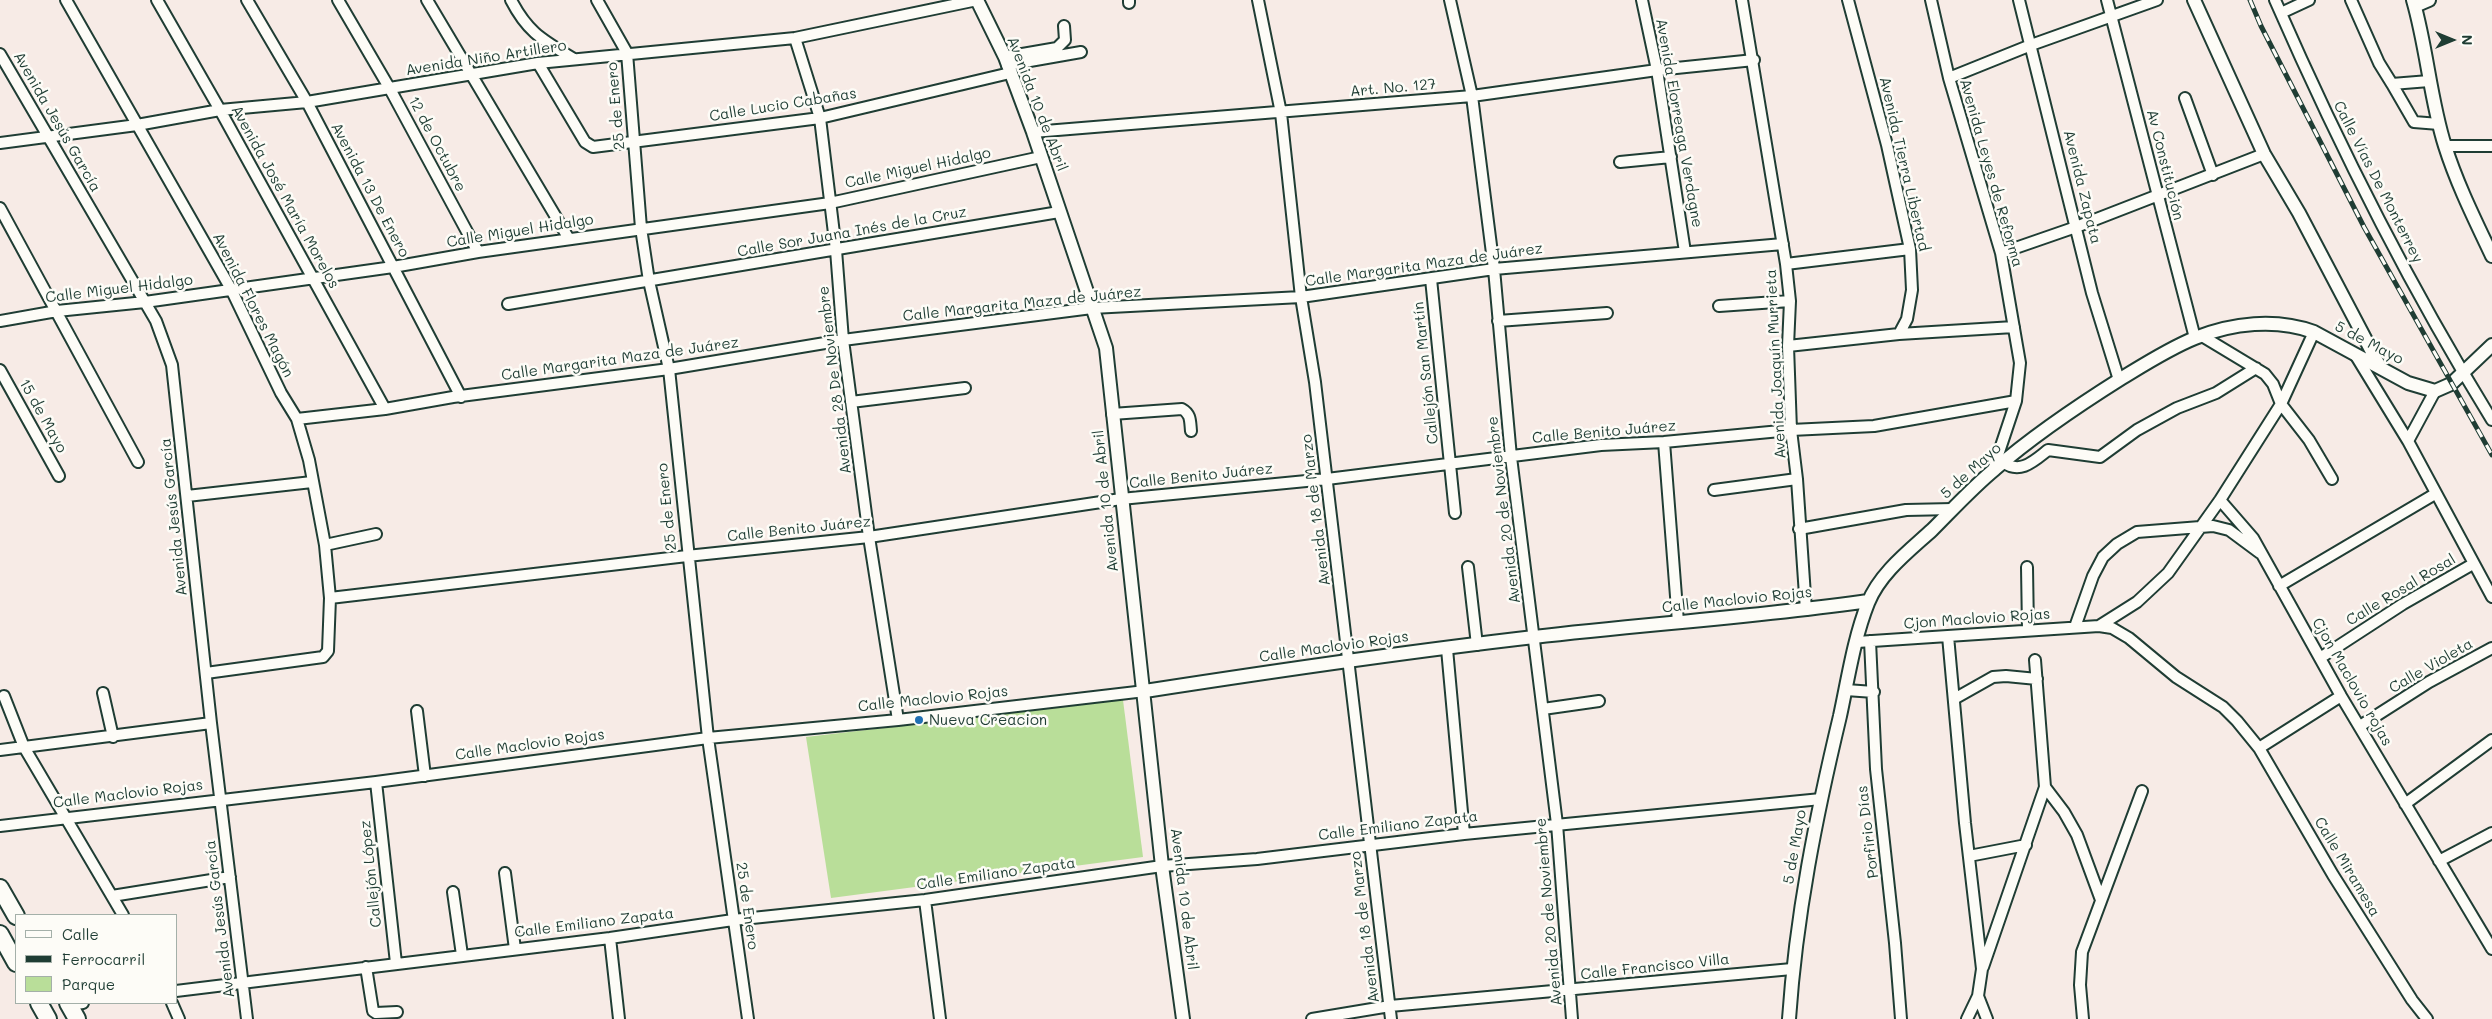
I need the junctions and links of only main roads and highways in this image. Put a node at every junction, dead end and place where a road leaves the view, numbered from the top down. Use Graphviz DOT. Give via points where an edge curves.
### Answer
graph roads {
  1 [pos="0,888"];
  2 [pos="15,914"];
  3 [pos="0,934"];
  4 [pos="15,961"];
  5 [pos="40,1004"];
  6 [pos="73,1004"];
  7 [pos="48,1019"];
  8 [pos="77,1019"];
  1 -- 2 [label="main road"];
  3 -- 4 [label="main road"];
  5 -- 7 [label="main road"];
  6 -- 8 [label="main road"];
}
